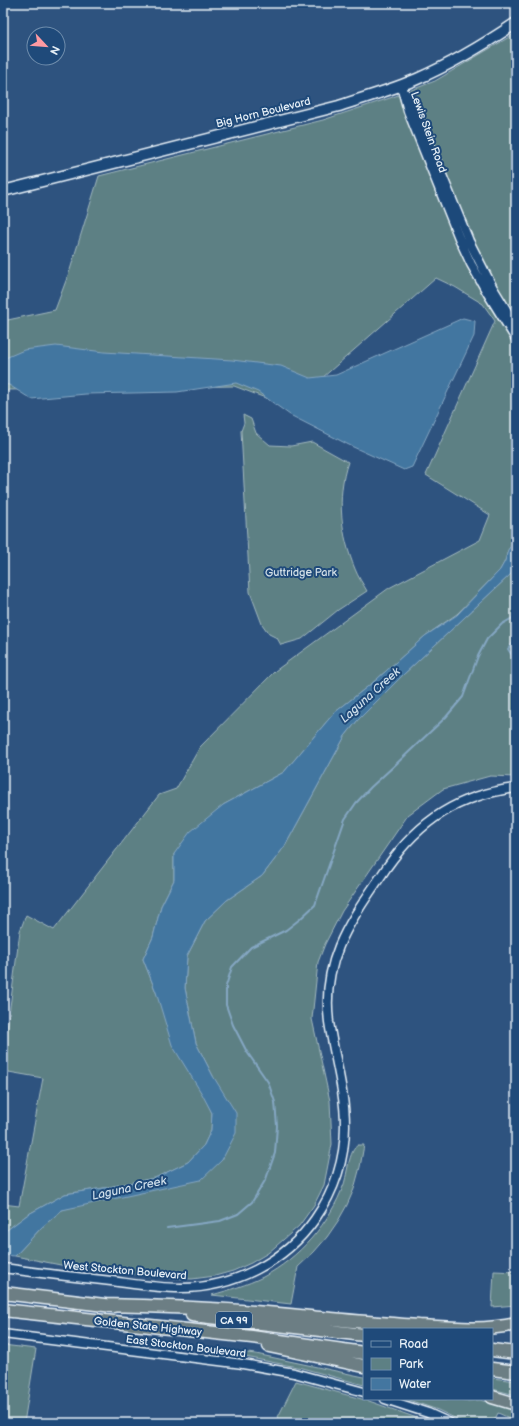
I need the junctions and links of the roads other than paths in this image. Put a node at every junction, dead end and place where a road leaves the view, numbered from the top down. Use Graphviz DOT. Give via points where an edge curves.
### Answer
graph roads {
  1 [pos="516,22"];
  2 [pos="401,85"];
  3 [pos="3,191"];
  4 [pos="516,326"];
  5 [pos="516,339"];
  6 [pos="516,788"];
  7 [pos="3,1268"];
  8 [pos="3,1293"];
  9 [pos="104,1305"];
  10 [pos="3,1310"];
  11 [pos="516,1324"];
  12 [pos="451,1328"];
  13 [pos="476,1328"];
  14 [pos="3,1334"];
  15 [pos="363,1335"];
  16 [pos="252,1337"];
  17 [pos="493,1350"];
  18 [pos="363,1353"];
  19 [pos="516,1353"];
  20 [pos="363,1366"];
  21 [pos="493,1369"];
  22 [pos="516,1372"];
  23 [pos="363,1392"];
  24 [pos="493,1397"];
  25 [pos="388,1400"];
  26 [pos="516,1404"];
  27 [pos="450,1423"];
  1 -- 2 [label="main road, Big Horn Boulevard" via="448,64"];
  2 -- 3 [label="main road, Big Horn Boulevard" via="339,106"];
  2 -- 4 [label="street, Lewis Stein Road" via="415,109 469,241"];
  2 -- 5 [label="street, Lewis Stein Road" via="408,111 459,238 471,264"];
  6 -- 7 [label="street, West Stockton Boulevard" via="499,790 466,800 441,812 425,824 394,857 343,935 332,970 328,1004 344,1107 342,1155 328,1198 310,1226 298,1239 260,1268 232,1280 207,1286 160,1287"];
  8 -- 9 [label="highway, Golden State Highway / CA 99"];
  9 -- 12 [label="highway" via="253,1311"];
  9 -- 15 [label="highway, Golden State Highway / CA 99"];
  10 -- 16 [label="highway, Golden State Highway / CA 99"];
  11 -- 13 [label="highway"];
  14 -- 23 [label="street, East Stockton Boulevard" via="267,1368 324,1380"];
  16 -- 18 [label="highway, Golden State Highway / CA 99"];
  16 -- 20 [label="highway" via="271,1348"];
  17 -- 19 [label="highway"];
  21 -- 22 [label="highway"];
  24 -- 26 [label="highway"];
  25 -- 27 [label="street"];
}
